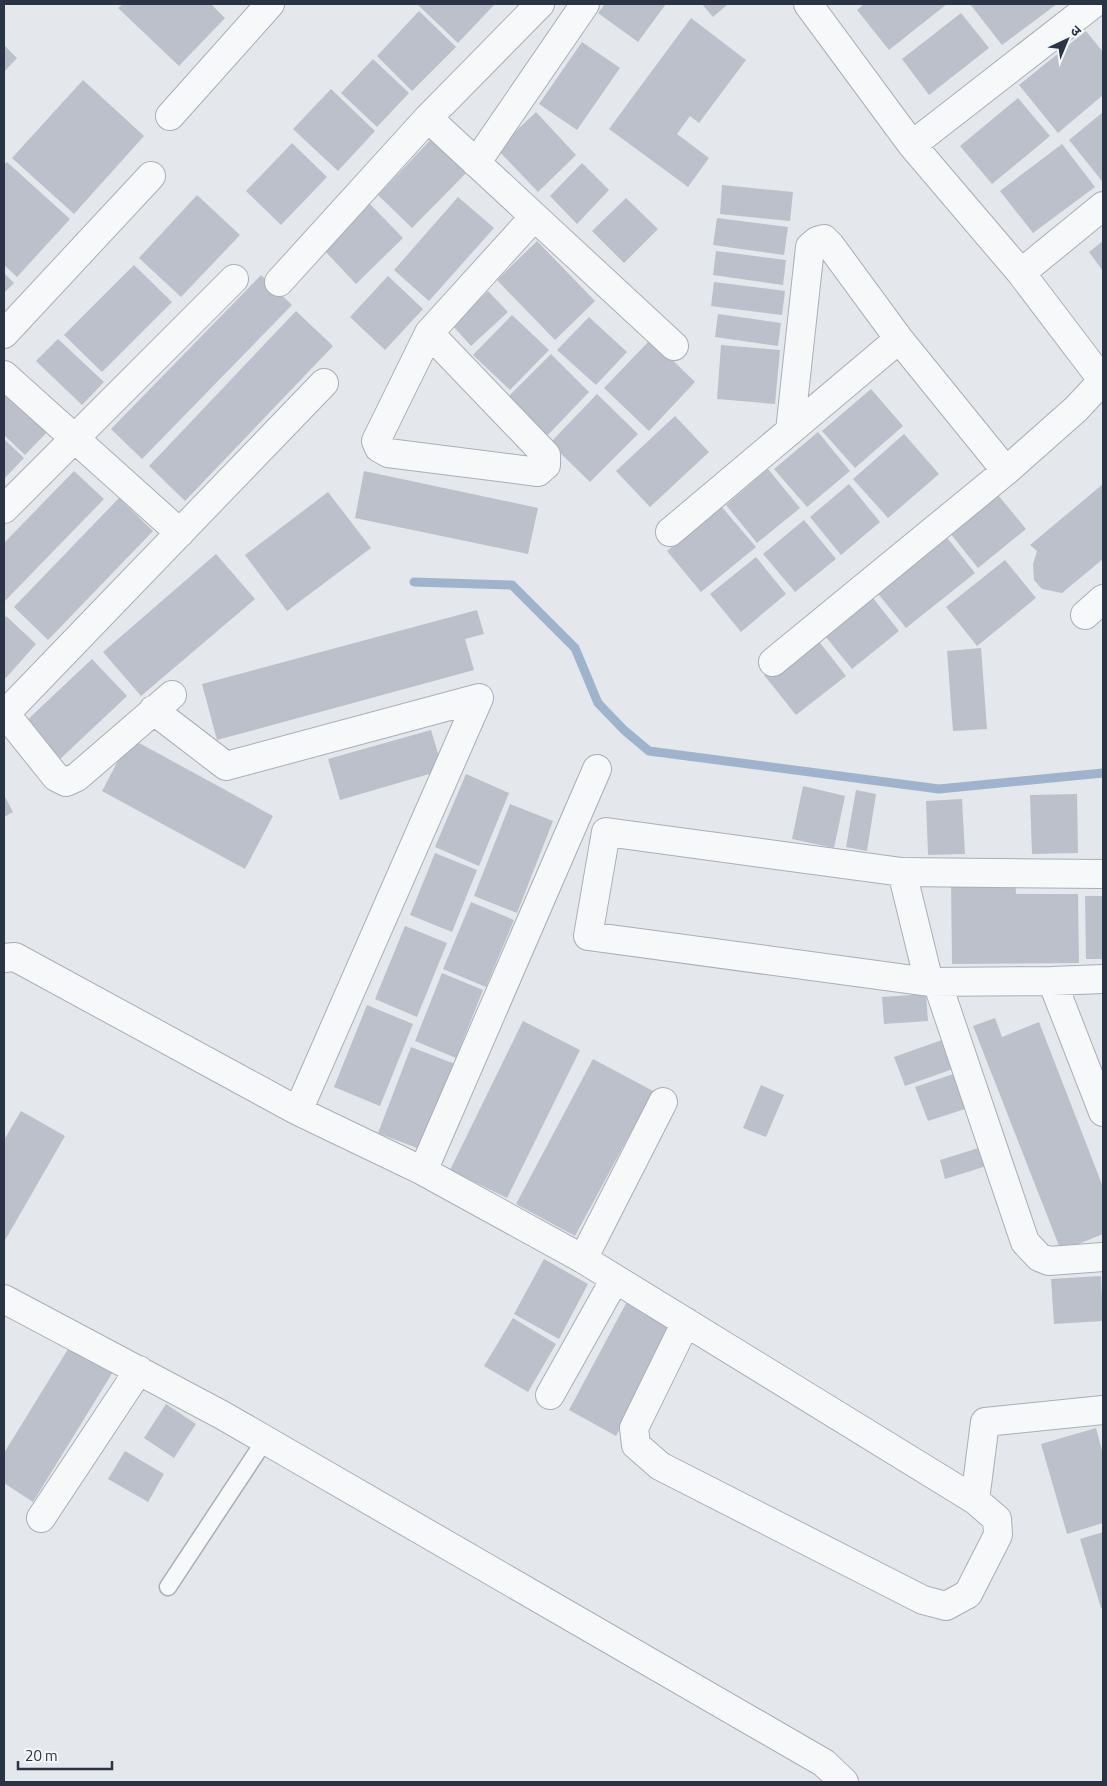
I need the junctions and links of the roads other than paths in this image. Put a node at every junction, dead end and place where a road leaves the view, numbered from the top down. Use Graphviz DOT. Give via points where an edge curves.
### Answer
graph roads {
  1 [pos="270,4"];
  2 [pos="540,4"];
  3 [pos="584,4"];
  4 [pos="816,7"];
  5 [pos="1096,10"];
  6 [pos="170,116"];
  7 [pos="428,118"];
  8 [pos="912,145"];
  9 [pos="476,163"];
  10 [pos="151,176"];
  11 [pos="1103,206"];
  12 [pos="534,217"];
  13 [pos="1021,273"];
  14 [pos="234,279"];
  15 [pos="279,282"];
  16 [pos="429,333"];
  17 [pos="4,334"];
  18 [pos="899,339"];
  19 [pos="674,346"];
  20 [pos="4,375"];
  21 [pos="1103,380"];
  22 [pos="324,383"];
  23 [pos="790,431"];
  24 [pos="74,438"];
  25 [pos="1006,471"];
  26 [pos="4,509"];
  27 [pos="670,532"];
  28 [pos="180,533"];
  29 [pos="773,662"];
  30 [pos="4,713"];
  31 [pos="597,769"];
  32 [pos="902,872"];
  33 [pos="1103,874"];
  34 [pos="4,958"];
  35 [pos="1103,979"];
  36 [pos="1052,981"];
  37 [pos="933,982"];
  38 [pos="663,1102"];
  39 [pos="298,1111"];
  40 [pos="1103,1112"];
  41 [pos="423,1171"];
  42 [pos="1103,1257"];
  43 [pos="583,1259"];
  44 [pos="615,1279"];
  45 [pos="4,1299"];
  46 [pos="686,1322"];
  47 [pos="139,1370"];
  48 [pos="550,1395"];
  49 [pos="1103,1410"];
  50 [pos="265,1440"];
  51 [pos="975,1500"];
  52 [pos="41,1518"];
  53 [pos="168,1587"];
  54 [pos="844,1782"];
  1 -- 6 [label="street"];
  2 -- 7 [label="street"];
  3 -- 9 [label="street"];
  4 -- 8 [label="street"];
  5 -- 8 [label="street"];
  7 -- 9 [label="street"];
  7 -- 15 [label="street"];
  8 -- 13 [label="street"];
  9 -- 12 [label="street"];
  10 -- 17 [label="street"];
  11 -- 13 [label="street"];
  12 -- 16 [label="street"];
  12 -- 19 [label="street"];
  13 -- 21 [label="street"];
  14 -- 24 [label="street"];
  16 -- 16 [label="street" via="376,441 379,448 388,453 538,472 546,465 546,455"];
  18 -- 23 [label="street"];
  18 -- 23 [label="street" via="830,245 824,239 817,241 810,247"];
  18 -- 25 [label="street"];
  20 -- 24 [label="street"];
  21 -- 25 [label="street" via="1076,409"];
  22 -- 28 [label="street"];
  23 -- 27 [label="street"];
  24 -- 26 [label="street"];
  24 -- 28 [label="street"];
  25 -- 29 [label="street"];
  28 -- 30 [label="street"];
  30 -- 39 [label="street" via="56,777 66,782 77,777 162,702 226,766 479,698"];
  31 -- 41 [label="street"];
  32 -- 33 [label="street"];
  32 -- 37 [label="street"];
  32 -- 37 [label="street" via="606,832 588,936"];
  34 -- 39 [label="street" via="15,957"];
  35 -- 36 [label="street"];
  36 -- 37 [label="street"];
  36 -- 40 [label="street"];
  37 -- 42 [label="street" via="1025,1242 1039,1257 1048,1261"];
  38 -- 43 [label="street"];
  39 -- 41 [label="street"];
  41 -- 43 [label="street"];
  43 -- 44 [label="street"];
  44 -- 46 [label="street"];
  44 -- 48 [label="street"];
  45 -- 47 [label="street"];
  46 -- 51 [label="street"];
  46 -- 51 [label="street" via="634,1428 636,1445 660,1466 923,1600 946,1606 968,1594 998,1535 997,1519"];
  47 -- 50 [label="street"];
  47 -- 52 [label="street"];
  49 -- 51 [label="street" via="985,1422"];
  50 -- 53 [label="lane"];
  50 -- 54 [label="street" via="824,1763"];
}
